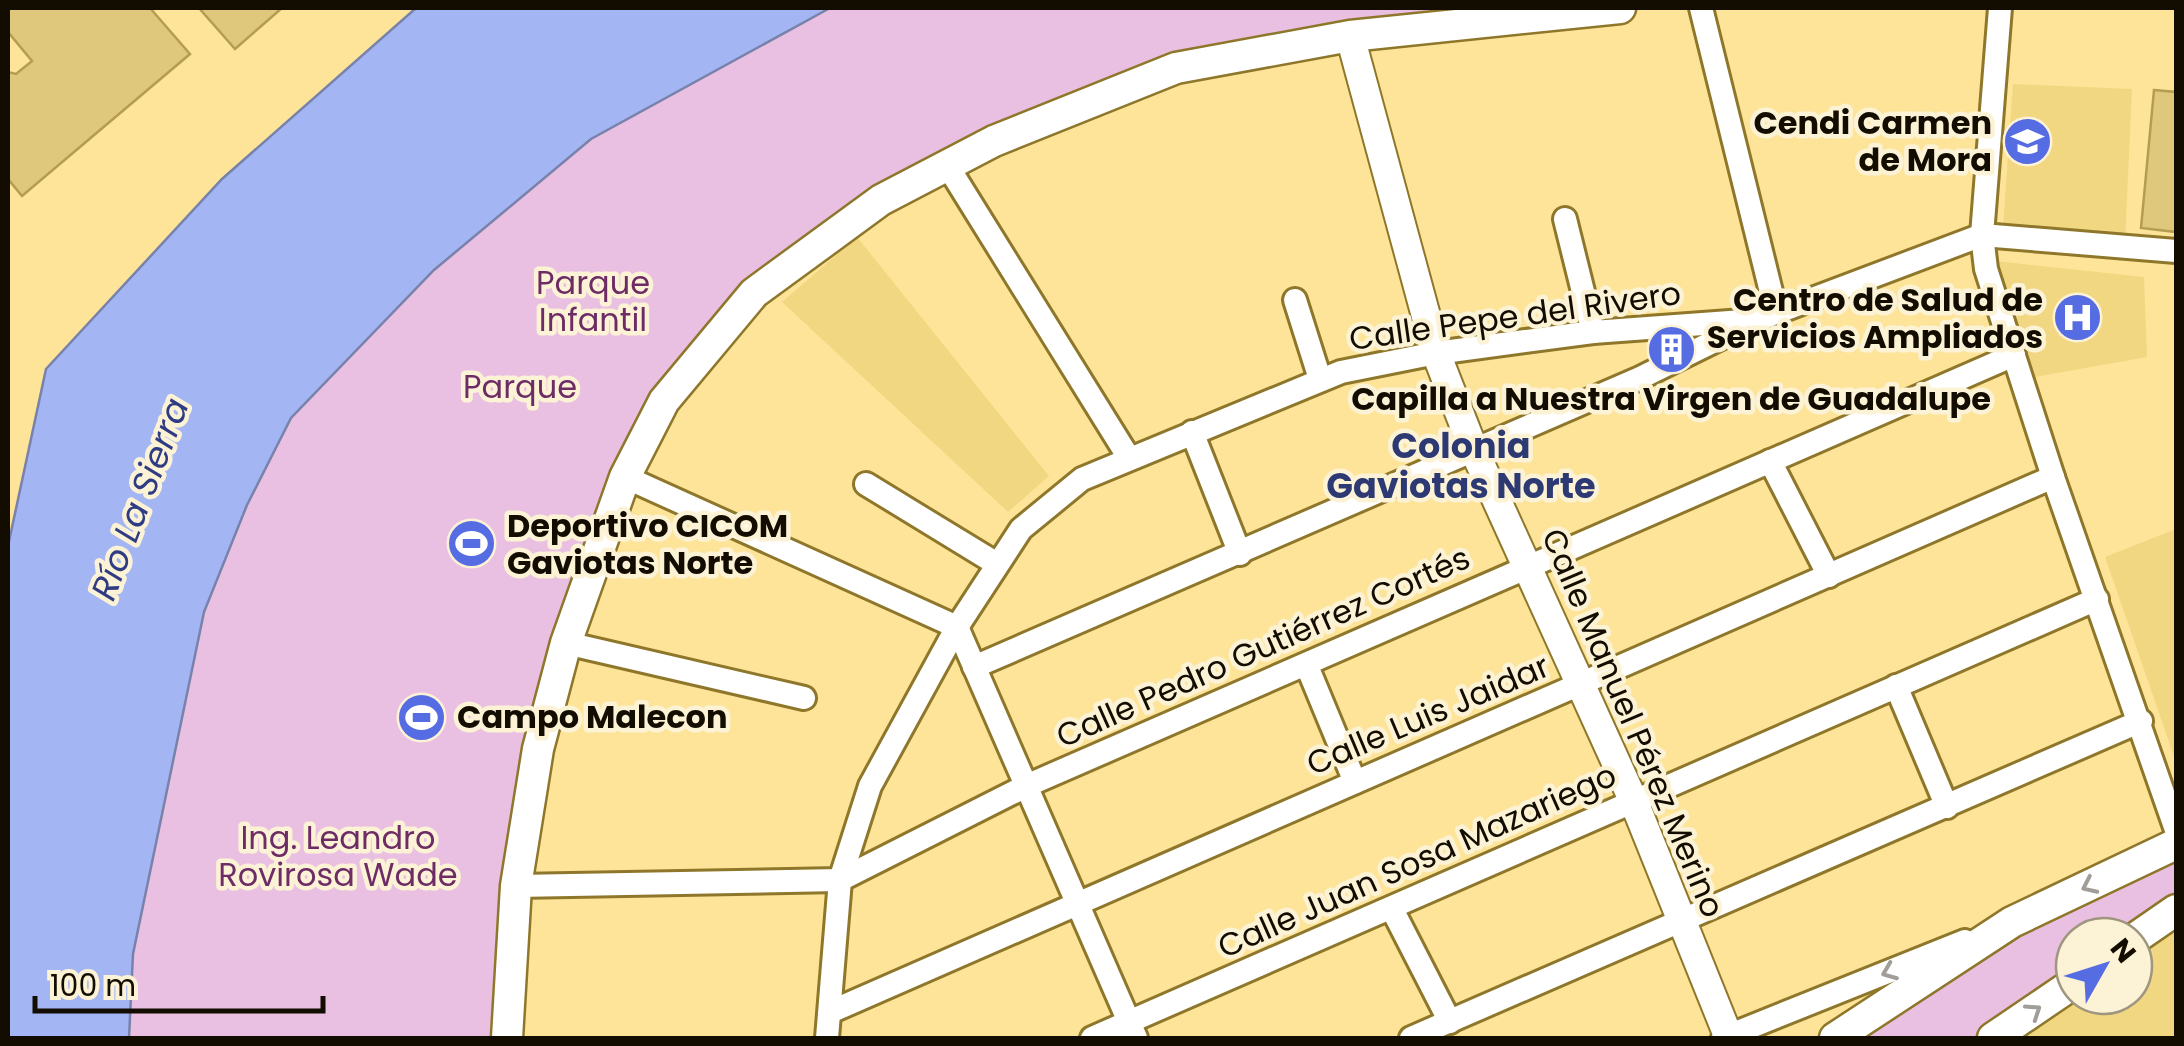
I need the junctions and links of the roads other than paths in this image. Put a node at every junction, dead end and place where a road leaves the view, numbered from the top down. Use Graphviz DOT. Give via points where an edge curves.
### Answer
graph roads {
  1 [pos="1383,8"];
  2 [pos="1620,8"];
  3 [pos="1701,8"];
  4 [pos="2000,8"];
  5 [pos="1433,18"];
  6 [pos="1350,36"];
  7 [pos="946,166"];
  8 [pos="1565,218"];
  9 [pos="1982,235"];
  10 [pos="2176,252"];
  11 [pos="1295,300"];
  12 [pos="1767,316"];
  13 [pos="1593,332"];
  14 [pos="1436,353"];
  15 [pos="2014,355"];
  16 [pos="1320,379"];
  17 [pos="1192,432"];
  18 [pos="1473,448"];
  19 [pos="1129,458"];
  20 [pos="1770,461"];
  21 [pos="625,476"];
  22 [pos="2052,476"];
  23 [pos="866,484"];
  24 [pos="1240,554"];
  25 [pos="997,564"];
  26 [pos="1528,566"];
  27 [pos="1829,576"];
  28 [pos="2097,599"];
  29 [pos="958,628"];
  30 [pos="566,643"];
  31 [pos="1308,666"];
  32 [pos="974,667"];
  33 [pos="1580,684"];
  34 [pos="1896,686"];
  35 [pos="804,698"];
  36 [pos="2141,721"];
  37 [pos="1356,782"];
  38 [pos="1026,786"];
  39 [pos="1634,802"];
  40 [pos="1947,807"];
  41 [pos="2176,830"];
  42 [pos="2176,844"];
  43 [pos="840,880"];
  44 [pos="516,886"];
  45 [pos="1076,904"];
  46 [pos="1392,909"];
  47 [pos="2176,910"];
  48 [pos="1680,919"];
  49 [pos="2012,922"];
  50 [pos="2154,925"];
  51 [pos="2054,997"];
  52 [pos="830,1012"];
  53 [pos="1450,1022"];
  54 [pos="1133,1030"];
  55 [pos="507,1038"];
  56 [pos="827,1038"];
  57 [pos="1092,1038"];
  58 [pos="1411,1038"];
  59 [pos="1726,1038"];
  60 [pos="1834,1038"];
  61 [pos="1993,1038"];
  1 -- 6 [label="main road"];
  2 -- 5 [label="main road"];
  3 -- 12 [label="street"];
  4 -- 9 [label="street"];
  5 -- 6 [label="main road"];
  6 -- 7 [label="main road" via="1176,68"];
  6 -- 14 [label="street, Calle Manuel Pérez Merino"];
  7 -- 19 [label="street"];
  7 -- 21 [label="main road" via="881,200 754,293 664,402"];
  8 -- 13 [label="street"];
  9 -- 10 [label="street, Calle Pepe del Rivero"];
  9 -- 12 [label="street, Calle Pepe del Rivero"];
  9 -- 15 [label="street"];
  11 -- 16 [label="street"];
  12 -- 13 [label="street, Calle Pepe del Rivero"];
  12 -- 18 [label="street"];
  13 -- 14 [label="street, Calle Pepe del Rivero"];
  14 -- 16 [label="street, Calle Pepe del Rivero"];
  14 -- 18 [label="street, Calle Manuel Pérez Merino"];
  15 -- 20 [label="street, Calle Pedro Gutiérrez Cortés"];
  15 -- 22 [label="street"];
  16 -- 17 [label="street, Calle Pepe del Rivero"];
  17 -- 19 [label="street, Calle Pepe del Rivero"];
  17 -- 24 [label="street"];
  18 -- 24 [label="street"];
  18 -- 26 [label="street, Calle Manuel Pérez Merino"];
  19 -- 25 [label="street, Calle Pepe del Rivero" via="1060,494 1030,519"];
  20 -- 26 [label="street, Calle Pedro Gutiérrez Cortés"];
  20 -- 27 [label="street"];
  21 -- 29 [label="street"];
  21 -- 30 [label="main road"];
  22 -- 27 [label="street, Calle Luis Jaidar"];
  22 -- 28 [label="street"];
  23 -- 25 [label="street"];
  24 -- 32 [label="street"];
  25 -- 29 [label="street, Calle Pepe del Rivero"];
  26 -- 31 [label="street, Calle Pedro Gutiérrez Cortés"];
  26 -- 33 [label="street, Calle Manuel Pérez Merino"];
  27 -- 33 [label="street, Calle Luis Jaidar"];
  28 -- 34 [label="street, Calle Juan Sosa Mazariego"];
  28 -- 36 [label="street"];
  29 -- 32 [label="street"];
  29 -- 43 [label="street, Calle Pepe del Rivero" via="870,786"];
  30 -- 35 [label="street"];
  30 -- 44 [label="main road" via="538,749"];
  31 -- 37 [label="street"];
  31 -- 38 [label="street, Calle Pedro Gutiérrez Cortés"];
  32 -- 38 [label="street"];
  33 -- 37 [label="street, Calle Luis Jaidar"];
  33 -- 39 [label="street, Calle Manuel Pérez Merino"];
  34 -- 39 [label="street, Calle Juan Sosa Mazariego"];
  34 -- 40 [label="street"];
  36 -- 40 [label="street"];
  36 -- 41 [label="street"];
  37 -- 45 [label="street, Calle Luis Jaidar"];
  38 -- 43 [label="street, Calle Pedro Gutiérrez Cortés"];
  38 -- 45 [label="street"];
  39 -- 46 [label="street, Calle Juan Sosa Mazariego"];
  39 -- 48 [label="street, Calle Manuel Pérez Merino"];
  40 -- 48 [label="street"];
  42 -- 49 [label="main road, one-way"];
  43 -- 44 [label="street, Calle Pedro Gutiérrez Cortés"];
  43 -- 52 [label="street, Calle Pepe del Rivero"];
  44 -- 55 [label="main road"];
  45 -- 52 [label="street, Calle Luis Jaidar"];
  45 -- 54 [label="street"];
  46 -- 53 [label="street"];
  46 -- 54 [label="street, Calle Juan Sosa Mazariego"];
  47 -- 50 [label="main road"];
  48 -- 53 [label="street"];
  48 -- 59 [label="street, Calle Manuel Pérez Merino"];
  49 -- 59 [label="street, one-way"];
  49 -- 60 [label="main road"];
  61 -- 51 [label="main road, one-way"];
  52 -- 56 [label="street, Calle Pepe del Rivero"];
  53 -- 58 [label="street"];
  54 -- 57 [label="street, Calle Juan Sosa Mazariego"];
}
